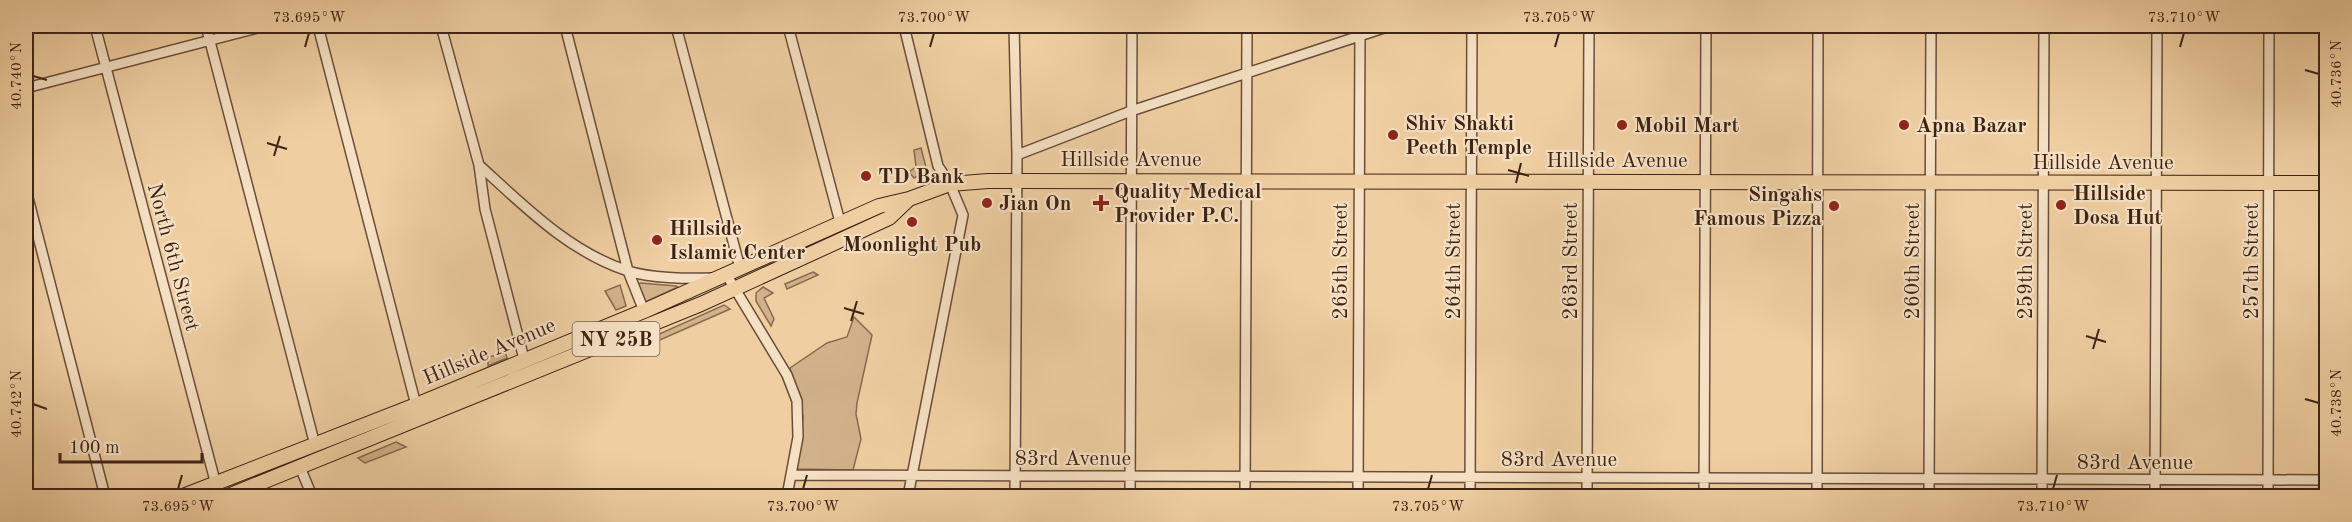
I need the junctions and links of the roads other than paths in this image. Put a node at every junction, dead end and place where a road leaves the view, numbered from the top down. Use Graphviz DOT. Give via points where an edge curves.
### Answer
graph roads {
  1 [pos="95,26"];
  2 [pos="206,26"];
  3 [pos="265,26"];
  4 [pos="318,26"];
  5 [pos="441,26"];
  6 [pos="565,26"];
  7 [pos="676,26"];
  8 [pos="788,26"];
  9 [pos="903,26"];
  10 [pos="1014,26"];
  11 [pos="1132,26"];
  12 [pos="1246,26"];
  13 [pos="1390,26"];
  14 [pos="1472,26"];
  15 [pos="1589,26"];
  16 [pos="1706,26"];
  17 [pos="1818,26"];
  18 [pos="1932,26"];
  19 [pos="2044,26"];
  20 [pos="2157,26"];
  21 [pos="2270,26"];
  22 [pos="1360,30"];
  23 [pos="210,40"];
  24 [pos="106,67"];
  25 [pos="1246,71"];
  26 [pos="26,88"];
  27 [pos="1131,111"];
  28 [pos="1017,155"];
  29 [pos="478,165"];
  30 [pos="1131,180"];
  31 [pos="1246,180"];
  32 [pos="1359,180"];
  33 [pos="1472,180"];
  34 [pos="1016,181"];
  35 [pos="1588,181"];
  36 [pos="1706,181"];
  37 [pos="1818,182"];
  38 [pos="1931,182"];
  39 [pos="2043,182"];
  40 [pos="2156,183"];
  41 [pos="2269,183"];
  42 [pos="2326,183"];
  43 [pos="950,184"];
  44 [pos="26,190"];
  45 [pos="909,199"];
  46 [pos="840,222"];
  47 [pos="740,267"];
  48 [pos="628,272"];
  49 [pos="721,276"];
  50 [pos="735,289"];
  51 [pos="644,311"];
  52 [pos="525,359"];
  53 [pos="418,412"];
  54 [pos="315,445"];
  55 [pos="300,467"];
  56 [pos="792,475"];
  57 [pos="912,475"];
  58 [pos="1015,476"];
  59 [pos="1130,476"];
  60 [pos="1245,476"];
  61 [pos="1358,477"];
  62 [pos="1470,477"];
  63 [pos="1587,478"];
  64 [pos="1704,478"];
  65 [pos="1817,478"];
  66 [pos="1929,479"];
  67 [pos="2042,479"];
  68 [pos="2155,480"];
  69 [pos="2268,480"];
  70 [pos="2326,480"];
  71 [pos="217,490"];
  72 [pos="105,496"];
  73 [pos="183,496"];
  74 [pos="228,496"];
  75 [pos="312,496"];
  76 [pos="787,496"];
  77 [pos="908,496"];
  78 [pos="1015,496"];
  79 [pos="1130,496"];
  80 [pos="1245,496"];
  81 [pos="1358,496"];
  82 [pos="1470,496"];
  83 [pos="1587,496"];
  84 [pos="1704,496"];
  85 [pos="1817,496"];
  86 [pos="1929,496"];
  87 [pos="2042,496"];
  88 [pos="2155,496"];
  89 [pos="2268,496"];
  1 -- 24 [label="street, North 6th Street"];
  2 -- 23 [label="street"];
  3 -- 23 [label="street"];
  4 -- 53 [label="street"];
  5 -- 29 [label="street"];
  6 -- 48 [label="street"];
  7 -- 47 [label="street"];
  8 -- 46 [label="street"];
  9 -- 43 [label="street" via="938,166"];
  10 -- 28 [label="street"];
  11 -- 27 [label="street"];
  12 -- 25 [label="street"];
  13 -- 22 [label="street"];
  14 -- 33 [label="street, 264th Street"];
  15 -- 35 [label="street, 263rd Street"];
  16 -- 36 [label="street"];
  17 -- 37 [label="street"];
  18 -- 38 [label="street, 260th Street"];
  19 -- 39 [label="street, 259th Street"];
  20 -- 40 [label="street"];
  21 -- 41 [label="street, 257th Street"];
  22 -- 25 [label="street"];
  22 -- 32 [label="street, 265th Street"];
  23 -- 24 [label="street"];
  23 -- 54 [label="street"];
  24 -- 26 [label="street"];
  24 -- 71 [label="street, North 6th Street"];
  25 -- 27 [label="street"];
  25 -- 31 [label="street"];
  27 -- 28 [label="street"];
  27 -- 30 [label="street"];
  28 -- 34 [label="street"];
  29 -- 48 [label="street" via="549,229"];
  29 -- 52 [label="street" via="485,208"];
  30 -- 31 [label="main road, Hillside Avenue / NY 25B"];
  30 -- 34 [label="main road, Hillside Avenue / NY 25B"];
  30 -- 59 [label="street"];
  31 -- 32 [label="main road, Hillside Avenue / NY 25B"];
  31 -- 60 [label="street"];
  32 -- 33 [label="main road, Hillside Avenue / NY 25B"];
  32 -- 61 [label="street, 265th Street"];
  33 -- 35 [label="main road, Hillside Avenue / NY 25B"];
  33 -- 62 [label="street, 264th Street"];
  34 -- 43 [label="main road, Hillside Avenue / NY 25B"];
  34 -- 58 [label="street"];
  35 -- 36 [label="main road, Hillside Avenue / NY 25B"];
  35 -- 63 [label="street, 263rd Street"];
  36 -- 37 [label="main road, Hillside Avenue / NY 25B"];
  36 -- 64 [label="street"];
  37 -- 38 [label="main road, Hillside Avenue / NY 25B"];
  37 -- 65 [label="street"];
  38 -- 39 [label="main road, Hillside Avenue / NY 25B"];
  38 -- 66 [label="street, 260th Street"];
  39 -- 40 [label="main road, Hillside Avenue / NY 25B"];
  39 -- 67 [label="street, 259th Street"];
  40 -- 41 [label="main road, Hillside Avenue / NY 25B"];
  40 -- 68 [label="street"];
  41 -- 42 [label="main road, Hillside Avenue / NY 25B"];
  41 -- 69 [label="street, 257th Street"];
  43 -- 45 [label="main road, Hillside Avenue / NY 25B"];
  43 -- 57 [label="street" via="963,216"];
  44 -- 72 [label="street"];
  45 -- 46 [label="main road, Hillside Avenue / NY 25B"];
  45 -- 50 [label="main road, Hillside Avenue / NY 25B" via="889,218"];
  46 -- 47 [label="main road, Hillside Avenue / NY 25B"];
  47 -- 49 [label="main road, Hillside Avenue / NY 25B"];
  48 -- 49 [label="street" via="697,279"];
  48 -- 51 [label="street"];
  49 -- 50 [label="street"];
  49 -- 51 [label="main road, Hillside Avenue / NY 25B"];
  50 -- 53 [label="main road, Hillside Avenue / NY 25B"];
  50 -- 56 [label="street" via="793,386 799,421"];
  51 -- 52 [label="main road, Hillside Avenue / NY 25B"];
  52 -- 53 [label="main road, Hillside Avenue / NY 25B"];
  53 -- 54 [label="main road, Hillside Avenue / NY 25B"];
  53 -- 55 [label="main road, Hillside Avenue / NY 25B"];
  54 -- 71 [label="main road, Hillside Avenue / NY 25B"];
  55 -- 74 [label="main road, Hillside Avenue / NY 25B"];
  55 -- 75 [label="street"];
  56 -- 57 [label="street, 83rd Avenue"];
  56 -- 76 [label="street"];
  57 -- 58 [label="street, 83rd Avenue"];
  57 -- 77 [label="street"];
  58 -- 59 [label="street, 83rd Avenue"];
  58 -- 78 [label="street"];
  59 -- 60 [label="street, 83rd Avenue"];
  59 -- 79 [label="street"];
  60 -- 61 [label="street, 83rd Avenue"];
  60 -- 80 [label="street"];
  61 -- 62 [label="street, 83rd Avenue"];
  61 -- 81 [label="street, 265th Street"];
  62 -- 63 [label="street, 83rd Avenue"];
  62 -- 82 [label="street, 264th Street"];
  63 -- 64 [label="street, 83rd Avenue"];
  63 -- 83 [label="street, 263rd Street"];
  64 -- 65 [label="street, 83rd Avenue"];
  64 -- 84 [label="street"];
  65 -- 66 [label="street, 83rd Avenue"];
  65 -- 85 [label="street"];
  66 -- 67 [label="street, 83rd Avenue"];
  66 -- 86 [label="street, 260th Street"];
  67 -- 68 [label="street, 83rd Avenue"];
  67 -- 87 [label="street, 259th Street"];
  68 -- 69 [label="street, 83rd Avenue"];
  68 -- 88 [label="street"];
  69 -- 70 [label="street, 83rd Avenue"];
  69 -- 89 [label="street, 257th Street"];
  71 -- 73 [label="main road, Hillside Avenue / NY 25B"];
}
